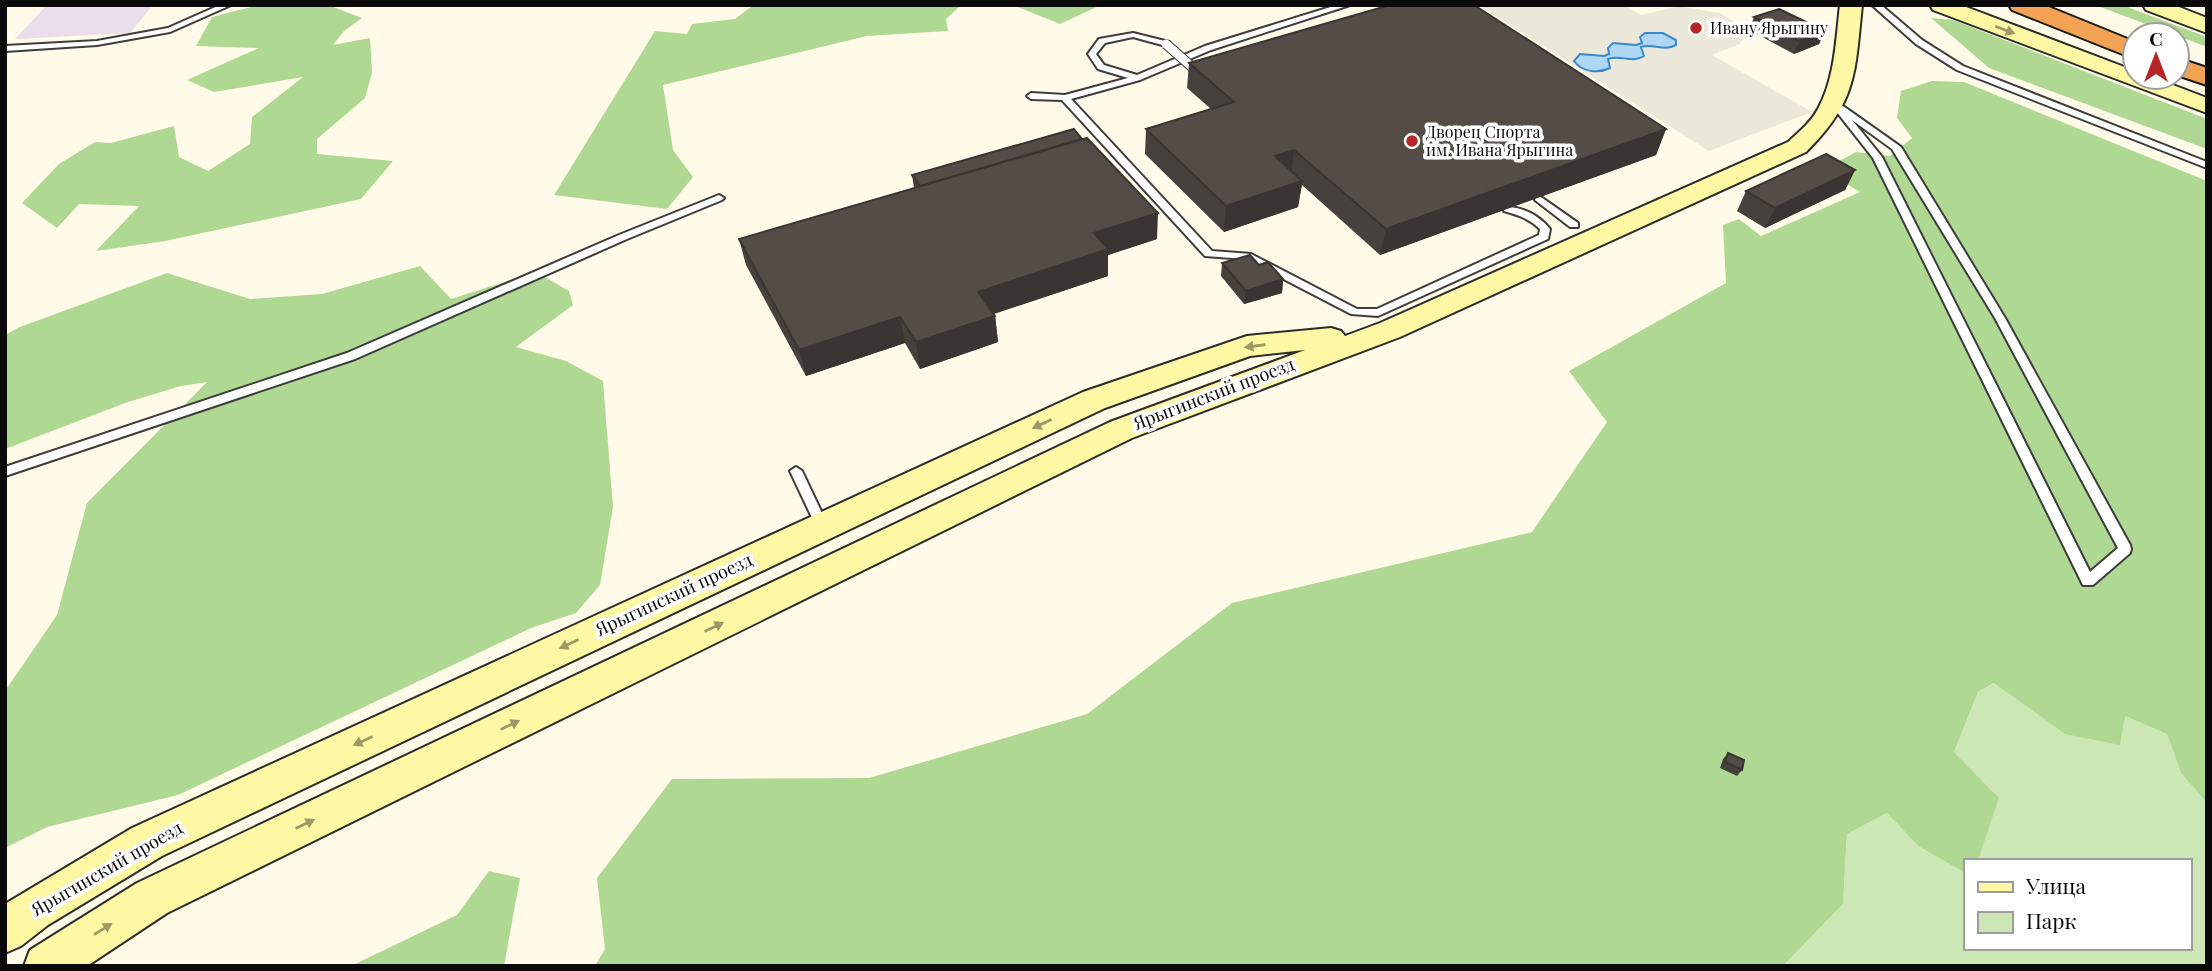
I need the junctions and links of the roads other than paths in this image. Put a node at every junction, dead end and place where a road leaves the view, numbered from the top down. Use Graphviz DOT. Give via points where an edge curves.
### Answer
graph roads {
  1 [pos="228,5"];
  2 [pos="1346,5"];
  3 [pos="1851,5"];
  4 [pos="1876,5"];
  5 [pos="1941,5"];
  6 [pos="2021,5"];
  7 [pos="2048,5"];
  8 [pos="2154,5"];
  9 [pos="2207,26"];
  10 [pos="2121,34"];
  11 [pos="2121,45"];
  12 [pos="5,49"];
  13 [pos="1137,78"];
  14 [pos="1208,82"];
  15 [pos="1031,96"];
  16 [pos="1065,98"];
  17 [pos="1833,102"];
  18 [pos="2207,106"];
  19 [pos="2207,165"];
  20 [pos="719,198"];
  21 [pos="1538,198"];
  22 [pos="1507,209"];
  23 [pos="1574,225"];
  24 [pos="1371,335"];
  25 [pos="1125,387"];
  26 [pos="1153,417"];
  27 [pos="796,471"];
  28 [pos="5,472"];
  29 [pos="822,526"];
  30 [pos="5,931"];
  31 [pos="46,966"];
  1 -- 12 [label="lane" via="170,30 97,43"];
  2 -- 13 [label="lane" via="1208,48"];
  3 -- 17 [label="main road, Ярыгинский проезд"];
  4 -- 19 [label="lane" via="1919,42 1960,68"];
  5 -- 18 [label="main road, one-way"];
  6 -- 11 [label="highway"];
  7 -- 10 [label="highway"];
  8 -- 9 [label="main road"];
  13 -- 14 [label="lane, bridge" via="1101,67 1092,54 1102,41 1133,35 1166,44"];
  13 -- 16 [label="lane"];
  15 -- 16 [label="lane"];
  16 -- 22 [label="lane" via="1209,254 1248,257 1354,312 1378,313 1544,237 1540,222"];
  17 -- 17 [label="lane" via="1877,157 2088,581 2125,549 2119,537 2000,318 1896,147"];
  17 -- 24 [label="main road, Ярыгинский проезд" via="1826,118 1797,148"];
  20 -- 28 [label="lane" via="351,356"];
  21 -- 23 [label="lane"];
  24 -- 25 [label="main road, Ярыгинский проезд, one-way" via="1247,346"];
  24 -- 26 [label="main road, Ярыгинский проезд"];
  25 -- 26 [label="main road"];
  25 -- 29 [label="main road, Ярыгинский проезд, one-way"];
  31 -- 26 [label="main road, Ярыгинский проезд, one-way" via="152,898"];
  27 -- 29 [label="lane"];
  29 -- 30 [label="main road, Ярыгинский проезд, one-way" via="147,842"];
}
